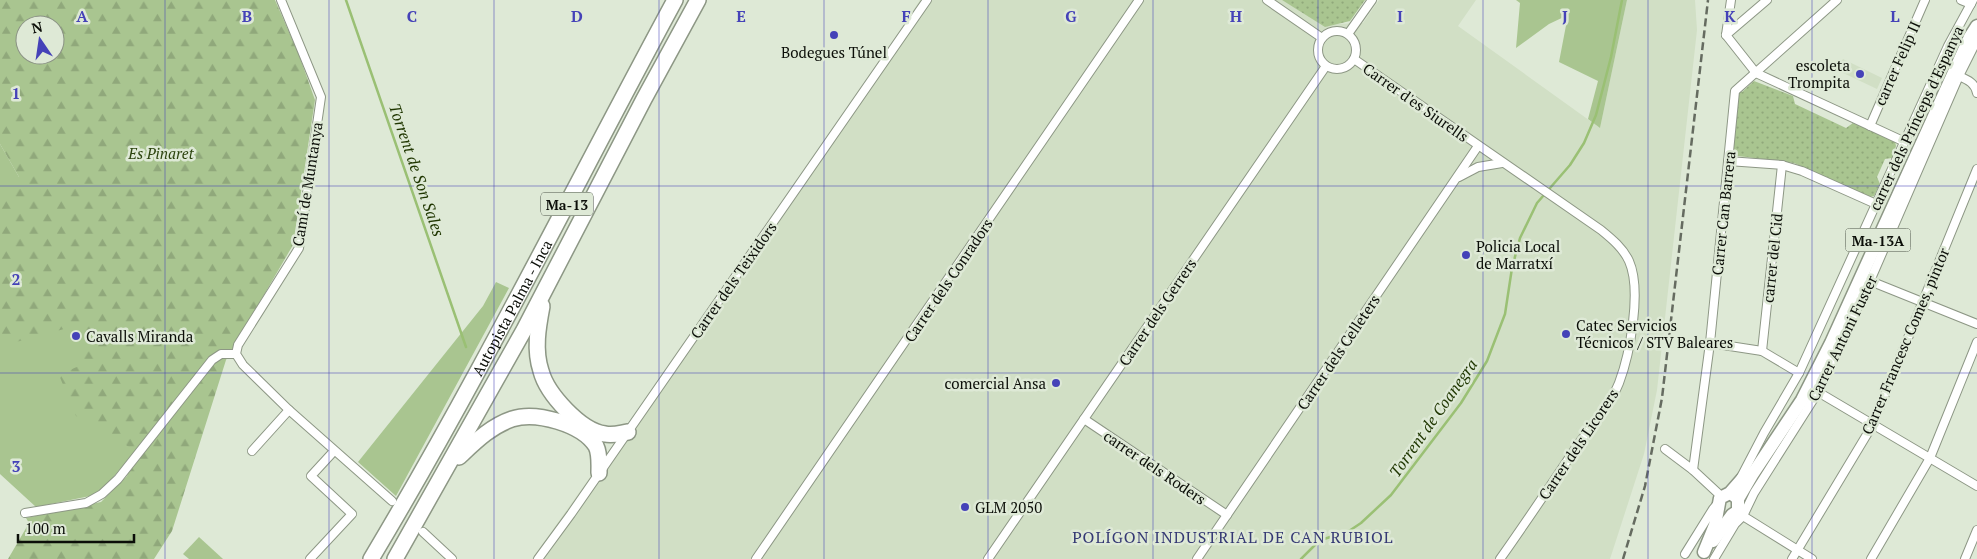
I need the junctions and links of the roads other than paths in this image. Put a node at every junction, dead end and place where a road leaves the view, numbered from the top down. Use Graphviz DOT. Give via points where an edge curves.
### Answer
graph roads {
  1 [pos="281,0"];
  2 [pos="675,0"];
  3 [pos="698,0"];
  4 [pos="927,0"];
  5 [pos="1139,0"];
  6 [pos="1267,0"];
  7 [pos="1372,0"];
  8 [pos="1731,0"];
  9 [pos="1767,0"];
  10 [pos="1837,0"];
  11 [pos="1925,0"];
  12 [pos="1961,0"];
  13 [pos="1972,2"];
  14 [pos="1977,26"];
  15 [pos="1348,34"];
  16 [pos="1726,35"];
  17 [pos="1322,38"];
  18 [pos="1977,40"];
  19 [pos="1354,59"];
  20 [pos="1326,66"];
  21 [pos="1756,73"];
  22 [pos="1959,76"];
  23 [pos="1977,93"];
  24 [pos="1870,126"];
  25 [pos="1904,142"];
  26 [pos="1478,146"];
  27 [pos="1728,161"];
  28 [pos="1502,163"];
  29 [pos="1782,165"];
  30 [pos="1977,169"];
  31 [pos="1456,178"];
  32 [pos="1552,196"];
  33 [pos="1876,204"];
  34 [pos="1870,281"];
  35 [pos="544,292"];
  36 [pos="1922,302"];
  37 [pos="1977,324"];
  38 [pos="1977,342"];
  39 [pos="1710,343"];
  40 [pos="1762,351"];
  41 [pos="236,354"];
  42 [pos="1799,374"];
  43 [pos="1818,392"];
  44 [pos="289,410"];
  45 [pos="1084,419"];
  46 [pos="1872,426"];
  47 [pos="628,432"];
  48 [pos="1665,449"];
  49 [pos="252,451"];
  50 [pos="334,451"];
  51 [pos="1930,458"];
  52 [pos="447,469"];
  53 [pos="1693,470"];
  54 [pos="599,473"];
  55 [pos="1977,486"];
  56 [pos="1727,498"];
  57 [pos="392,501"];
  58 [pos="26,513"];
  59 [pos="1738,515"];
  60 [pos="1227,516"];
  61 [pos="1977,530"];
  62 [pos="423,532"];
  63 [pos="1797,550"];
  64 [pos="1685,554"];
  65 [pos="1706,557"];
  66 [pos="310,559"];
  67 [pos="371,559"];
  68 [pos="395,559"];
  69 [pos="452,559"];
  70 [pos="538,559"];
  71 [pos="756,559"];
  72 [pos="988,559"];
  73 [pos="1197,559"];
  74 [pos="1500,559"];
  75 [pos="1792,559"];
  76 [pos="1812,559"];
  77 [pos="1871,559"];
  78 [pos="1965,559"];
  1 -- 41 [label="street, Camí de Muntanya" via="321,97 298,248 238,345"];
  2 -- 67 [label="highway, Autopista Palma - Inca / Ma-13" via="514,304"];
  3 -- 35 [label="highway, Autopista Palma - Inca / Ma-13"];
  4 -- 47 [label="street, Carrer dels Teixidors"];
  5 -- 71 [label="street, Carrer dels Conradors"];
  6 -- 17 [label="street"];
  7 -- 15 [label="street"];
  8 -- 16 [label="street"];
  9 -- 16 [label="street"];
  10 -- 21 [label="street, Carrer Can Barrera"];
  11 -- 24 [label="street, carrer Felip II"];
  12 -- 13 [label="street"];
  13 -- 25 [label="street, carrer dels Prínceps d'Espanya"];
  14 -- 56 [label="main road, Ma-13A" via="1802,400 1770,450"];
  15 -- 17 [label="street" via="1337,31"];
  15 -- 19 [label="street" via="1356,48"];
  16 -- 21 [label="street"];
  17 -- 20 [label="street" via="1318,56"];
  18 -- 22 [label="street, Carrer Antoni Fuster"];
  19 -- 20 [label="street" via="1344,68"];
  19 -- 26 [label="street, Carrer d'es Siurells"];
  20 -- 45 [label="street, Carrer dels Gerrers"];
  21 -- 24 [label="street"];
  21 -- 27 [label="street, Carrer Can Barrera" via="1735,91"];
  22 -- 23 [label="street" via="1969,80"];
  22 -- 34 [label="street, Carrer Antoni Fuster"];
  24 -- 25 [label="street"];
  25 -- 33 [label="street, carrer dels Prínceps d'Espanya"];
  26 -- 28 [label="street, Carrer d'es Siurells"];
  26 -- 31 [label="street, Carrer dels Celleters"];
  27 -- 29 [label="street"];
  27 -- 39 [label="street, Carrer Can Barrera"];
  28 -- 31 [label="street" via="1478,167"];
  28 -- 32 [label="street, Carrer d'es Siurells"];
  29 -- 33 [label="street" via="1802,170"];
  29 -- 40 [label="street, carrer del Cid"];
  30 -- 36 [label="street, Carrer Francesc Comes, pintor"];
  31 -- 60 [label="street, Carrer dels Celleters"];
  32 -- 74 [label="street, Carrer dels Licorers" via="1618,244 1628,259 1635,289 1627,350 1618,384"];
  33 -- 42 [label="street, carrer dels Prínceps d'Espanya"];
  34 -- 36 [label="street"];
  34 -- 43 [label="street, Carrer Antoni Fuster"];
  35 -- 47 [label="highway" via="537,352 541,372 550,390 560,405 593,430 605,434"];
  35 -- 52 [label="highway, Autopista Palma - Inca / Ma-13"];
  36 -- 37 [label="street"];
  36 -- 46 [label="street, Carrer Francesc Comes, pintor"];
  38 -- 51 [label="street"];
  39 -- 40 [label="street"];
  39 -- 53 [label="street, Carrer Can Barrera"];
  40 -- 42 [label="street"];
  41 -- 44 [label="street"];
  41 -- 58 [label="street" via="221,354 212,360 118,479 102,494 86,503"];
  42 -- 56 [label="street, carrer dels Prínceps d'Espanya"];
  43 -- 46 [label="street"];
  43 -- 59 [label="street, Carrer Antoni Fuster"];
  44 -- 49 [label="street"];
  44 -- 50 [label="street"];
  45 -- 60 [label="street, carrer dels Roders"];
  45 -- 72 [label="street, Carrer dels Gerrers"];
  46 -- 51 [label="street"];
  46 -- 63 [label="street, Carrer Francesc Comes, pintor"];
  47 -- 54 [label="street, Carrer dels Teixidors"];
  48 -- 53 [label="street"];
  50 -- 57 [label="street"];
  50 -- 66 [label="street" via="311,476 352,514"];
  51 -- 55 [label="street"];
  51 -- 77 [label="street"];
  52 -- 54 [label="highway" via="498,425 513,418 531,416 564,423 591,441 597,448"];
  52 -- 68 [label="highway, Autopista Palma - Inca / Ma-13"];
  53 -- 56 [label="street"];
  54 -- 70 [label="street, Carrer dels Teixidors"];
  56 -- 59 [label="main road, Ma-13A"];
  56 -- 64 [label="street, carrer dels Prínceps d'Espanya" via="1713,508"];
  56 -- 65 [label="main road, Ma-13A"];
  59 -- 63 [label="street"];
  59 -- 65 [label="main road, Ma-13A"];
  60 -- 73 [label="street, Carrer dels Celleters"];
  61 -- 78 [label="street"];
  62 -- 69 [label="street"];
  63 -- 75 [label="street, Carrer Francesc Comes, pintor"];
  63 -- 76 [label="street"];
}
